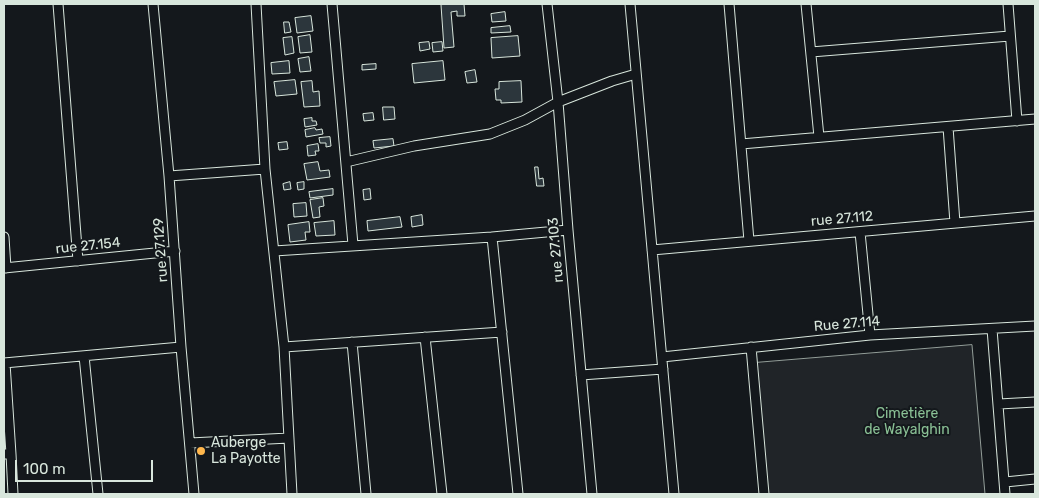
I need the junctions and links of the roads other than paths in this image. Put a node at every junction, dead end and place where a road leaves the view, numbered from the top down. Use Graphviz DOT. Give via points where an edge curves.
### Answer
graph roads {
  1 [pos="58,4"];
  2 [pos="153,4"];
  3 [pos="256,4"];
  4 [pos="332,4"];
  5 [pos="547,4"];
  6 [pos="630,4"];
  7 [pos="729,4"];
  8 [pos="806,4"];
  9 [pos="1008,4"];
  10 [pos="1010,36"];
  11 [pos="811,52"];
  12 [pos="636,74"];
  13 [pos="558,102"];
  14 [pos="1035,119"];
  15 [pos="1017,121"];
  16 [pos="948,127"];
  17 [pos="819,137"];
  18 [pos="741,144"];
  19 [pos="346,162"];
  20 [pos="265,169"];
  21 [pos="169,176"];
  22 [pos="1035,216"];
  23 [pos="955,223"];
  24 [pos="568,230"];
  25 [pos="860,232"];
  26 [pos="4,237"];
  27 [pos="492,237"];
  28 [pos="749,241"];
  29 [pos="353,245"];
  30 [pos="652,250"];
  31 [pos="175,251"];
  32 [pos="274,251"];
  33 [pos="78,261"];
  34 [pos="5,268"];
  35 [pos="1035,326"];
  36 [pos="992,329"];
  37 [pos="502,332"];
  38 [pos="870,335"];
  39 [pos="425,337"];
  40 [pos="352,342"];
  41 [pos="180,347"];
  42 [pos="284,347"];
  43 [pos="751,347"];
  44 [pos="84,356"];
  45 [pos="662,356"];
  46 [pos="4,363"];
  47 [pos="662,369"];
  48 [pos="581,375"];
  49 [pos="1035,402"];
  50 [pos="998,404"];
  51 [pos="289,438"];
  52 [pos="190,443"];
  53 [pos="7,454"];
  54 [pos="1035,479"];
  55 [pos="1005,482"];
  56 [pos="14,494"];
  57 [pos="98,494"];
  58 [pos="194,494"];
  59 [pos="292,494"];
  60 [pos="366,494"];
  61 [pos="442,494"];
  62 [pos="518,494"];
  63 [pos="592,494"];
  64 [pos="674,494"];
  65 [pos="764,494"];
  66 [pos="1005,494"];
  1 -- 33 [label="street"];
  2 -- 21 [label="street, rue 27.129"];
  3 -- 20 [label="street"];
  4 -- 19 [label="street"];
  5 -- 13 [label="street, rue 27.103"];
  6 -- 12 [label="street"];
  7 -- 18 [label="street"];
  8 -- 11 [label="street"];
  9 -- 10 [label="street"];
  10 -- 11 [label="street"];
  10 -- 15 [label="street"];
  11 -- 17 [label="street"];
  12 -- 13 [label="street"];
  12 -- 30 [label="street"];
  13 -- 19 [label="street" via="490,134 414,146"];
  13 -- 24 [label="street, rue 27.103"];
  14 -- 15 [label="street"];
  15 -- 16 [label="street"];
  16 -- 17 [label="street"];
  16 -- 23 [label="street"];
  17 -- 18 [label="street"];
  18 -- 28 [label="street"];
  19 -- 29 [label="street"];
  20 -- 21 [label="street"];
  20 -- 32 [label="street"];
  21 -- 31 [label="street, rue 27.129"];
  22 -- 23 [label="street, rue 27.112"];
  23 -- 25 [label="street, rue 27.112"];
  24 -- 27 [label="street"];
  24 -- 48 [label="street, rue 27.103"];
  25 -- 28 [label="street, rue 27.112"];
  25 -- 38 [label="street"];
  26 -- 34 [label="street"];
  27 -- 29 [label="street"];
  27 -- 37 [label="street"];
  28 -- 30 [label="street, rue 27.112"];
  29 -- 32 [label="street"];
  30 -- 45 [label="street"];
  31 -- 33 [label="street, rue 27.154"];
  31 -- 41 [label="street, rue 27.129"];
  32 -- 42 [label="street"];
  33 -- 34 [label="street, rue 27.154"];
  35 -- 36 [label="street, Rue 27.114"];
  36 -- 38 [label="street, Rue 27.114"];
  36 -- 50 [label="street"];
  37 -- 39 [label="street"];
  37 -- 62 [label="street"];
  38 -- 43 [label="street, Rue 27.114"];
  39 -- 40 [label="street"];
  39 -- 61 [label="street"];
  40 -- 42 [label="street"];
  40 -- 60 [label="street"];
  41 -- 44 [label="street"];
  41 -- 52 [label="street, rue 27.129"];
  42 -- 51 [label="street"];
  43 -- 45 [label="street, Rue 27.114"];
  43 -- 65 [label="street"];
  44 -- 46 [label="street"];
  44 -- 57 [label="street"];
  45 -- 47 [label="street"];
  46 -- 53 [label="street"];
  47 -- 48 [label="street"];
  47 -- 64 [label="street"];
  48 -- 63 [label="street, rue 27.103"];
  49 -- 50 [label="street"];
  50 -- 55 [label="street"];
  51 -- 52 [label="street"];
  51 -- 59 [label="street"];
  52 -- 58 [label="street, rue 27.129"];
  53 -- 56 [label="street"];
  54 -- 55 [label="street"];
  55 -- 66 [label="street"];
}
